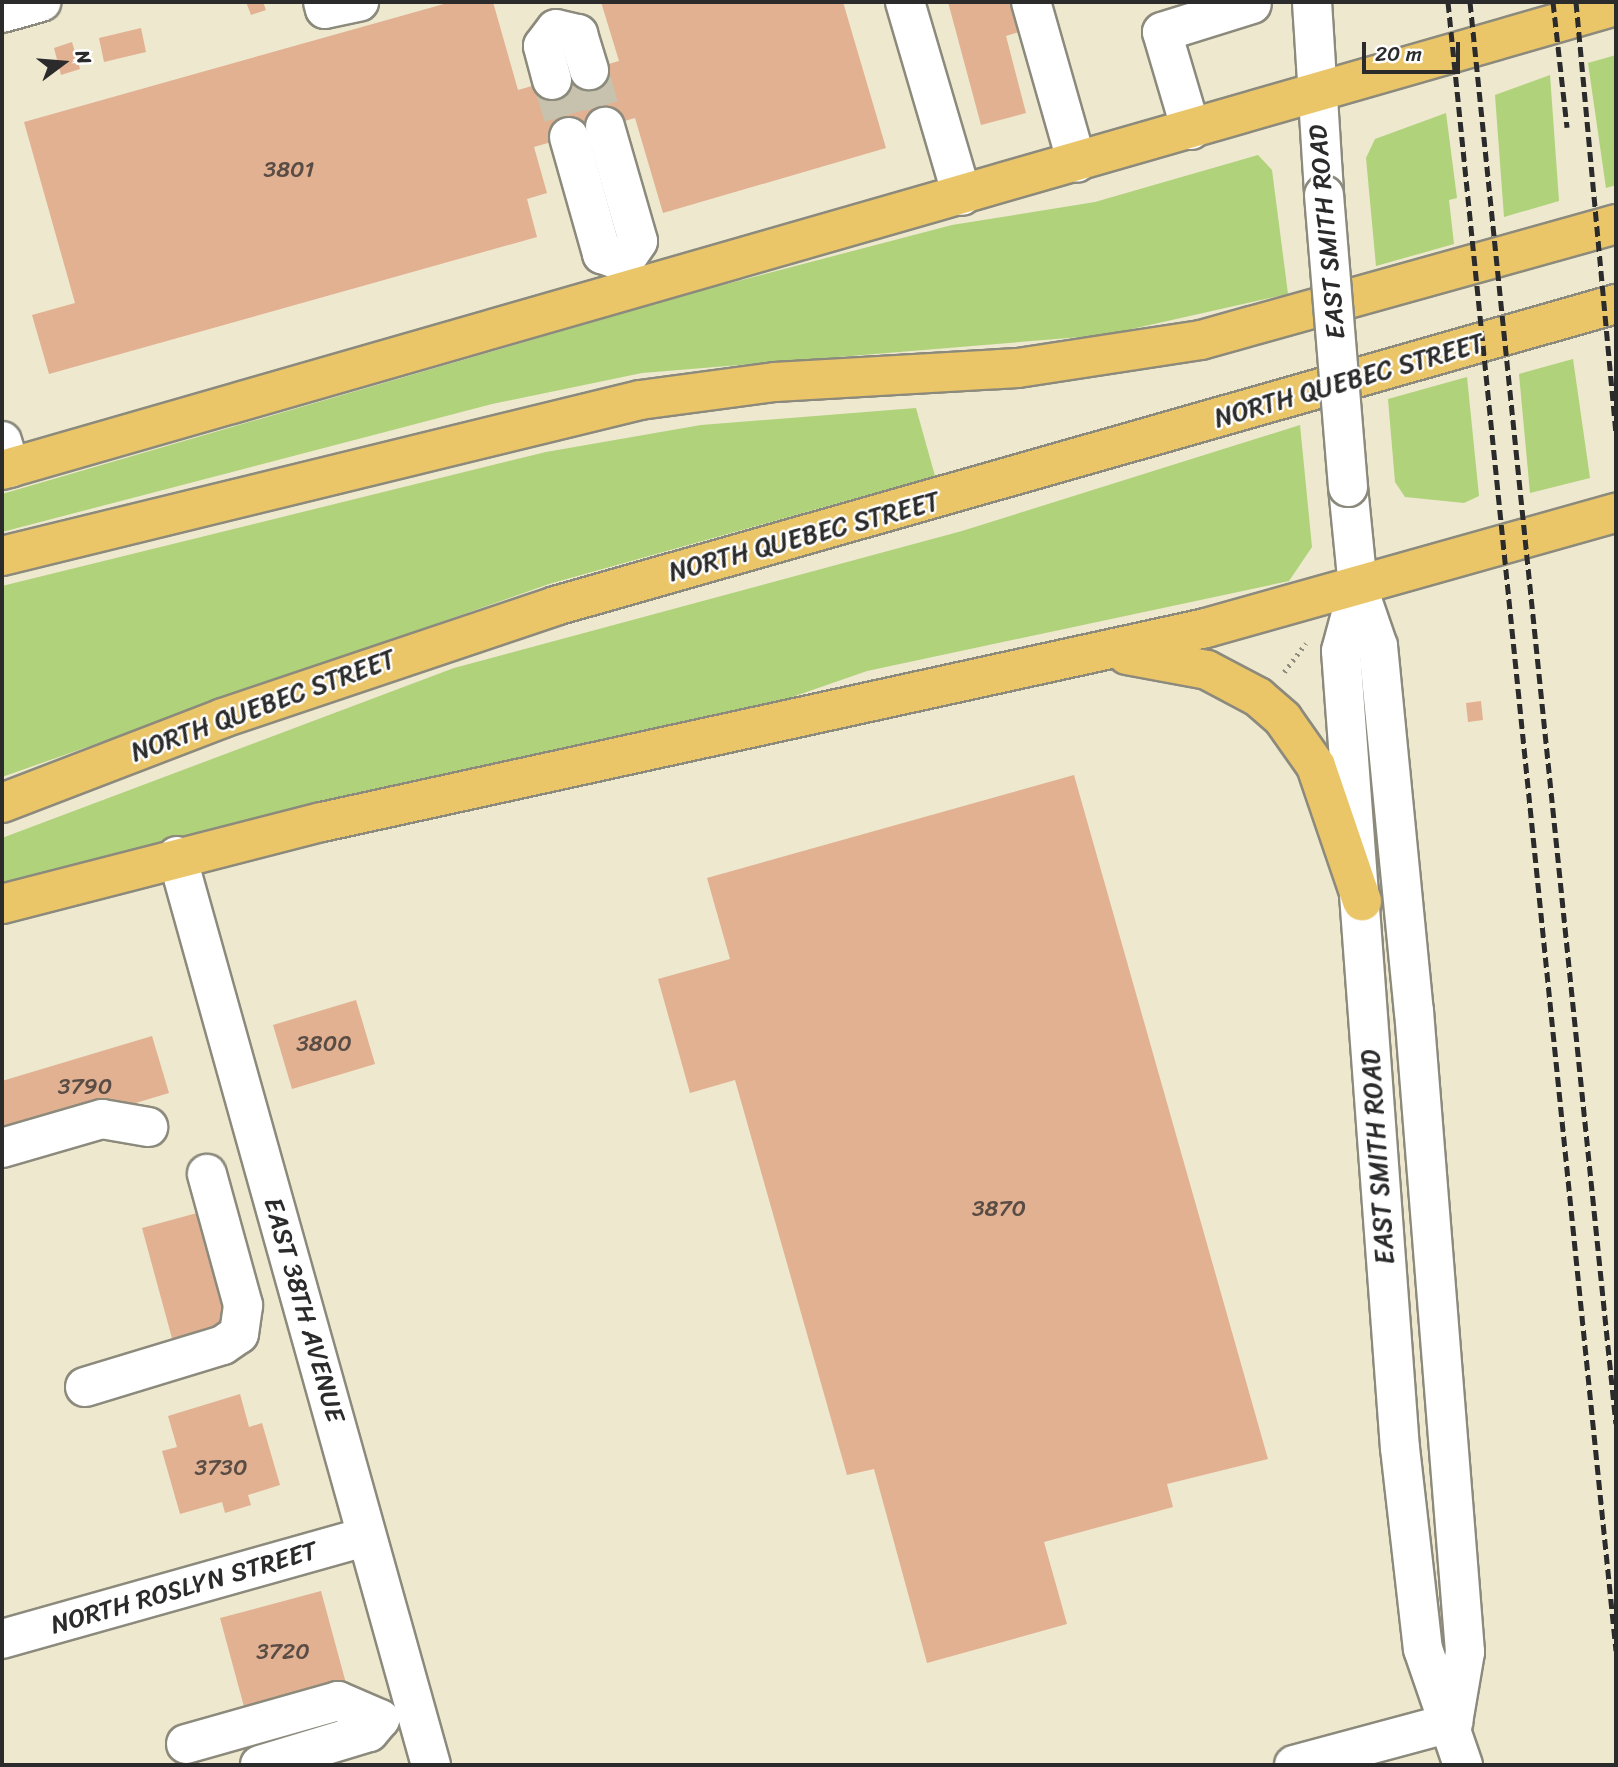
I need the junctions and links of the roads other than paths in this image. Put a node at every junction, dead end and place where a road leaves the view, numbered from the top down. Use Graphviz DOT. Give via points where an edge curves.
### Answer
graph roads {
  1 [pos="41,2"];
  2 [pos="323,2"];
  3 [pos="359,2"];
  4 [pos="905,2"];
  5 [pos="1031,2"];
  6 [pos="1253,2"];
  7 [pos="1312,2"];
  8 [pos="1616,6"];
  9 [pos="2,13"];
  10 [pos="552,15"];
  11 [pos="589,70"];
  12 [pos="552,80"];
  13 [pos="1316,94"];
  14 [pos="605,127"];
  15 [pos="1191,130"];
  16 [pos="569,137"];
  17 [pos="1077,163"];
  18 [pos="962,196"];
  19 [pos="1616,224"];
  20 [pos="628,276"];
  21 [pos="1616,304"];
  22 [pos="4,460"];
  23 [pos="1616,513"];
  24 [pos="2,556"];
  25 [pos="1358,588"];
  26 [pos="1090,653"];
  27 [pos="2,803"];
  28 [pos="177,856"];
  29 [pos="1362,901"];
  30 [pos="2,905"];
  31 [pos="148,1127"];
  32 [pos="2,1149"];
  33 [pos="206,1174"];
  34 [pos="85,1387"];
  35 [pos="366,1536"];
  36 [pos="2,1639"];
  37 [pos="388,1720"];
  38 [pos="1453,1722"];
  39 [pos="189,1754"];
  40 [pos="266,1765"];
  41 [pos="320,1765"];
  42 [pos="431,1765"];
  43 [pos="1294,1765"];
  44 [pos="1463,1765"];
  1 -- 9 [label="street"];
  2 -- 3 [label="street" via="325,9"];
  4 -- 18 [label="street"];
  5 -- 17 [label="street"];
  6 -- 15 [label="street" via="1161,32"];
  7 -- 13 [label="street, EAST SMITH ROAD"];
  8 -- 13 [label="main road"];
  10 -- 11 [label="street" via="578,34"];
  10 -- 12 [label="street" via="543,46"];
  13 -- 15 [label="main road"];
  13 -- 25 [label="street, EAST SMITH ROAD, bridge"];
  14 -- 20 [label="street" via="638,241"];
  15 -- 17 [label="main road"];
  16 -- 20 [label="street" via="602,254"];
  17 -- 18 [label="main road"];
  18 -- 20 [label="main road"];
  19 -- 24 [label="main road" via="1201,340 1018,368 775,382 640,400"];
  20 -- 22 [label="main road"];
  21 -- 27 [label="main road, NORTH QUEBEC STREET" via="555,606 223,718"];
  23 -- 25 [label="main road"];
  25 -- 26 [label="main road"];
  25 -- 29 [label="street, EAST SMITH ROAD" via="1341,651"];
  25 -- 38 [label="street, EAST SMITH ROAD" via="1378,646 1415,1011 1465,1652"];
  26 -- 28 [label="main road"];
  26 -- 29 [label="main road" via="1152,657 1207,670 1258,697 1283,719 1315,766"];
  28 -- 30 [label="main road"];
  28 -- 35 [label="street, EAST 38TH AVENUE"];
  29 -- 38 [label="street, EAST SMITH ROAD" via="1400,1448 1423,1649"];
  31 -- 32 [label="street" via="102,1119"];
  33 -- 34 [label="street" via="243,1305 239,1335 223,1345"];
  35 -- 36 [label="street, NORTH ROSLYN STREET"];
  35 -- 37 [label="street, EAST 38TH AVENUE"];
  37 -- 39 [label="street" via="338,1701"];
  37 -- 40 [label="street"];
  37 -- 41 [label="street" via="347,1757"];
  37 -- 42 [label="street, EAST 38TH AVENUE"];
  38 -- 43 [label="street"];
  38 -- 44 [label="street, EAST SMITH ROAD"];
}
